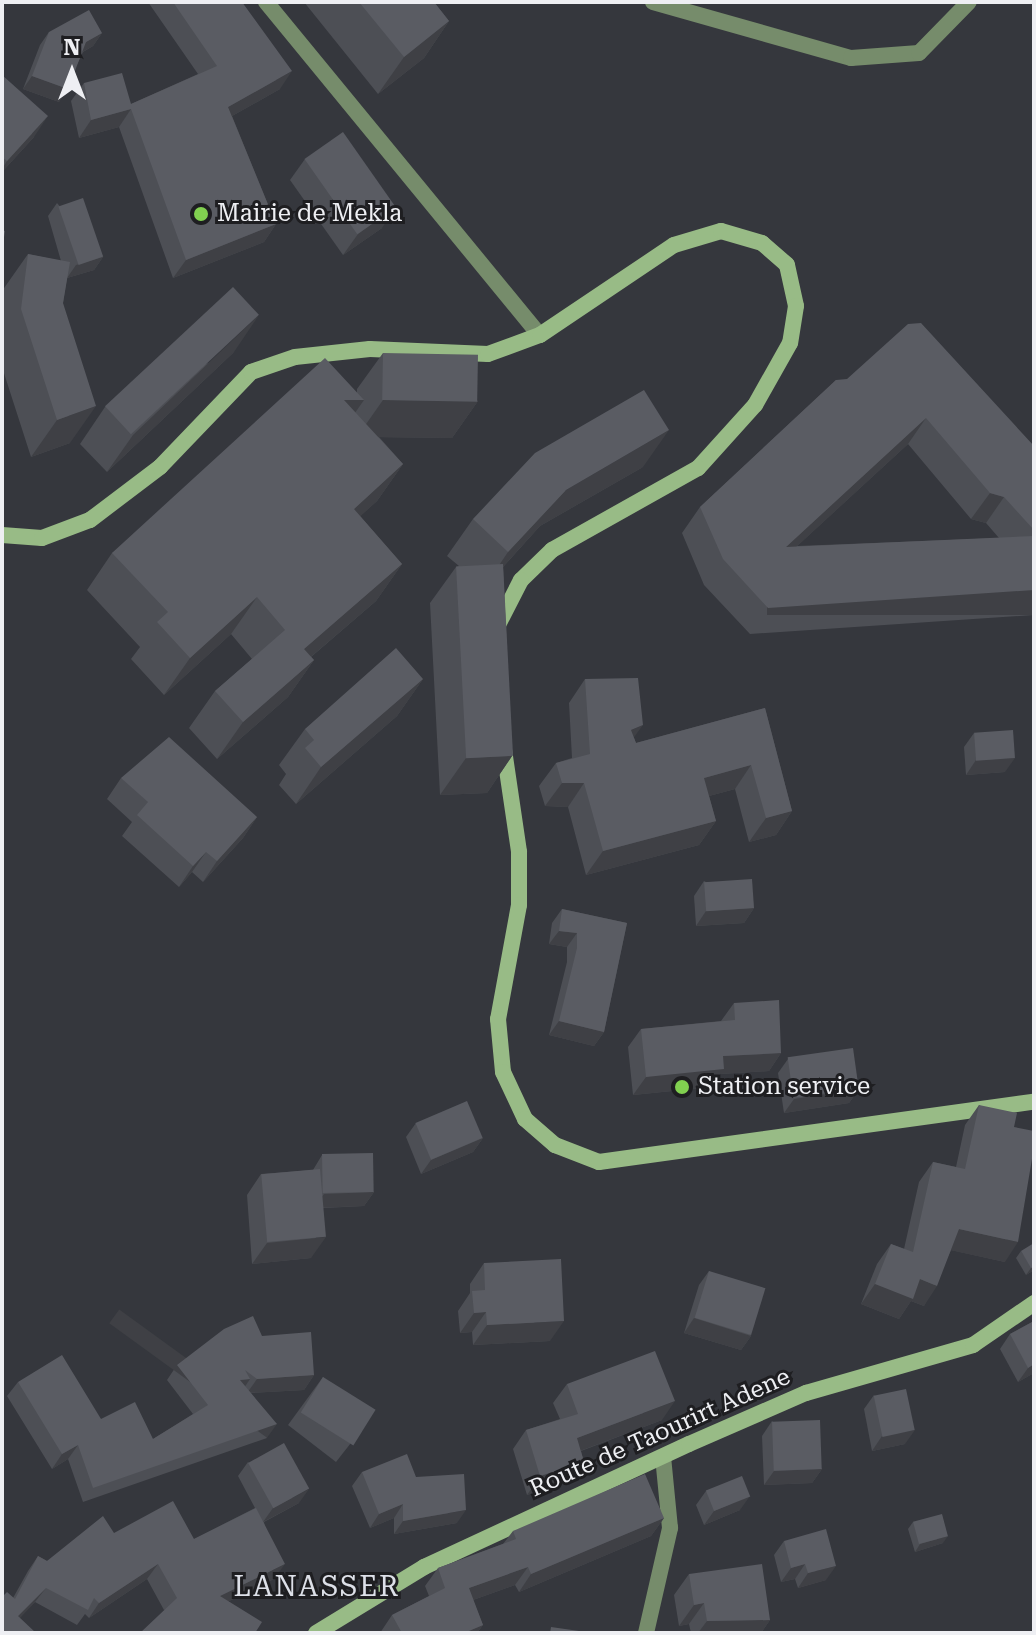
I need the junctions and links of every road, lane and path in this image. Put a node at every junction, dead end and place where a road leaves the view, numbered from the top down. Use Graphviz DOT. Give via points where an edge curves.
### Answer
graph roads {
  1 [pos="266,2"];
  2 [pos="653,2"];
  3 [pos="969,2"];
  4 [pos="540,335"];
  5 [pos="2,535"];
  6 [pos="495,641"];
  7 [pos="501,728"];
  8 [pos="1034,1102"];
  9 [pos="1034,1303"];
  10 [pos="663,1457"];
  11 [pos="316,1633"];
  12 [pos="646,1633"];
  1 -- 4 [label="street"];
  2 -- 3 [label="street" via="851,58 919,53"];
  4 -- 5 [label="main road" via="488,354 370,349 295,357 251,372 160,467 90,520 42,538"];
  4 -- 6 [label="main road" via="674,245 721,231 762,243 787,265 796,306 790,343 755,405 698,468 552,550 514,592"];
  7 -- 8 [label="main road" via="519,852 519,905 498,1019 503,1072 525,1119 555,1145 599,1162"];
  9 -- 10 [label="main road, Route de Taourirt Adene" via="973,1345 806,1393"];
  10 -- 11 [label="main road, Route de Taourirt Adene" via="424,1567"];
  10 -- 12 [label="street" via="670,1528"];
}
